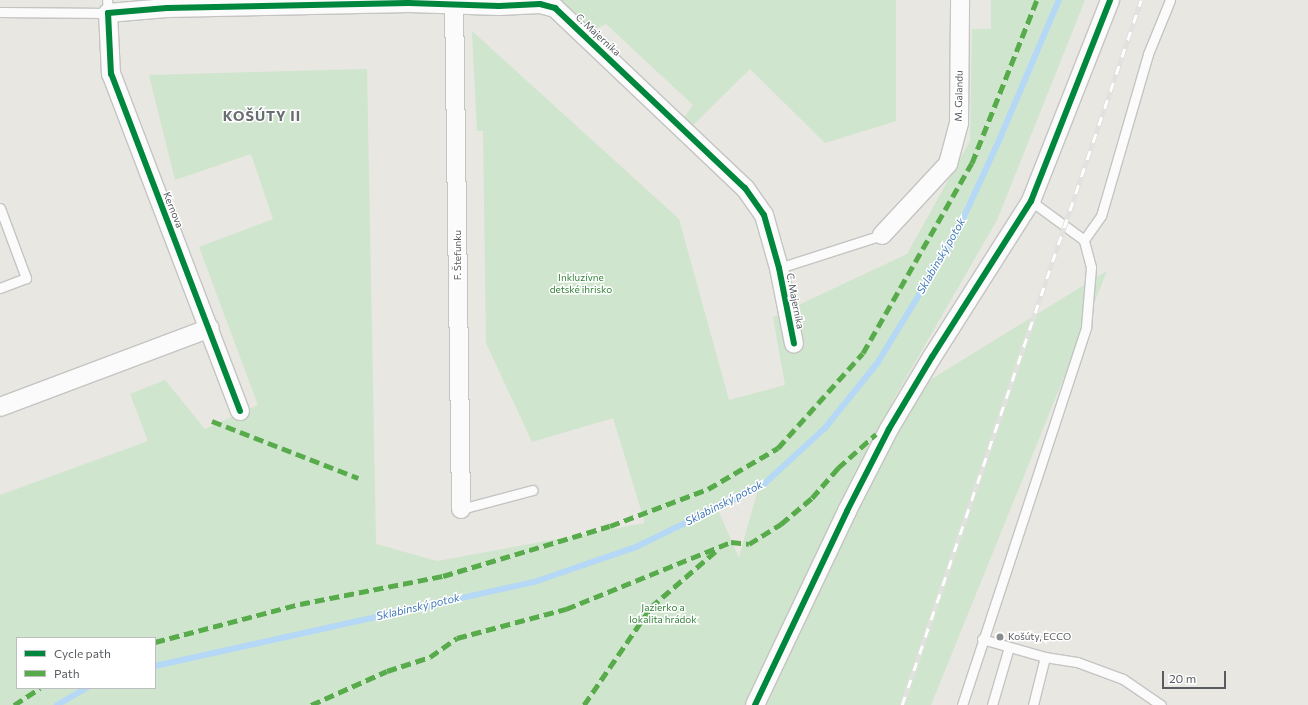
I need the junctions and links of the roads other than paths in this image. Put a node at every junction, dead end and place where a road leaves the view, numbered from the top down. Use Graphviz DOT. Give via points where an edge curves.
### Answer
graph roads {
  1 [pos="960,0"];
  2 [pos="1110,0"];
  3 [pos="1170,0"];
  4 [pos="454,2"];
  5 [pos="108,6"];
  6 [pos="0,12"];
  7 [pos="1031,201"];
  8 [pos="0,208"];
  9 [pos="882,236"];
  10 [pos="1084,240"];
  11 [pos="779,268"];
  12 [pos="0,288"];
  13 [pos="210,328"];
  14 [pos="794,344"];
  15 [pos="0,407"];
  16 [pos="240,411"];
  17 [pos="533,490"];
  18 [pos="461,509"];
  19 [pos="982,639"];
  20 [pos="1009,647"];
  21 [pos="1045,658"];
  22 [pos="755,705"];
  23 [pos="962,705"];
  24 [pos="992,705"];
  25 [pos="1033,705"];
  26 [pos="1162,705"];
  1 -- 9 [label="street, M. Galandu" via="959,123 948,164"];
  2 -- 7 [label="street"];
  3 -- 10 [label="lane" via="1148,54 1101,216"];
  4 -- 5 [label="street, C. Majerníka" via="183,8"];
  4 -- 11 [label="street, C. Majerníka" via="540,4 555,8 745,188 764,215"];
  4 -- 18 [label="street, F. Štefunku"];
  5 -- 6 [label="lane"];
  5 -- 13 [label="street, Kernova" via="111,74"];
  7 -- 10 [label="lane"];
  7 -- 22 [label="street" via="889,429 836,532"];
  8 -- 12 [label="lane" via="26,278"];
  9 -- 11 [label="lane"];
  10 -- 19 [label="lane" via="1091,267 1086,327"];
  11 -- 14 [label="street, C. Majerníka"];
  13 -- 15 [label="street"];
  13 -- 16 [label="street, Kernova"];
  17 -- 18 [label="lane"];
  19 -- 20 [label="lane"];
  19 -- 23 [label="lane"];
  20 -- 21 [label="lane"];
  20 -- 24 [label="lane"];
  21 -- 25 [label="lane"];
  21 -- 26 [label="lane" via="1077,662 1123,679"];
}
